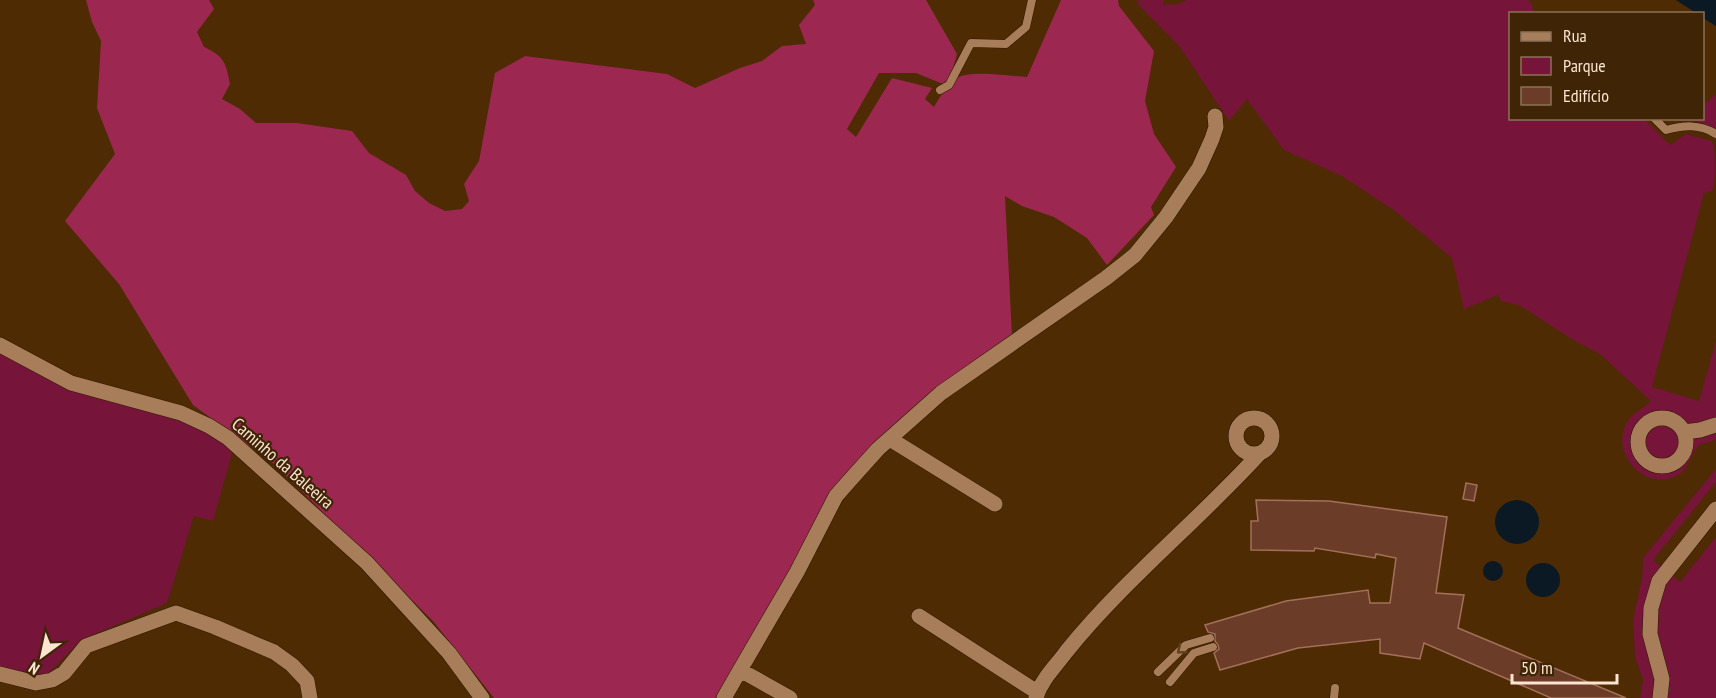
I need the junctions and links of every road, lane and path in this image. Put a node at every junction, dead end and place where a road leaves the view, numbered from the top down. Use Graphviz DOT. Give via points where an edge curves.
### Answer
graph roads {
  1 [pos="1032,0"];
  2 [pos="940,90"];
  3 [pos="1215,116"];
  4 [pos="1656,120"];
  5 [pos="1716,134"];
  6 [pos="0,345"];
  7 [pos="1716,425"];
  8 [pos="1684,432"];
  9 [pos="890,439"];
  10 [pos="1259,454"];
  11 [pos="995,504"];
  12 [pos="1716,509"];
  13 [pos="919,616"];
  14 [pos="1210,638"];
  15 [pos="1213,647"];
  16 [pos="740,670"];
  17 [pos="1158,672"];
  18 [pos="0,674"];
  19 [pos="1170,682"];
  20 [pos="1335,688"];
  21 [pos="1037,695"];
  22 [pos="310,698"];
  23 [pos="482,698"];
  24 [pos="723,698"];
  25 [pos="790,698"];
  26 [pos="1334,698"];
  27 [pos="1660,698"];
  1 -- 2 [label="lane" via="1026,27 1006,44 971,43 949,85"];
  3 -- 9 [label="street" via="1216,127 1199,168 1135,255 941,393"];
  4 -- 5 [label="lane" via="1666,130 1695,126"];
  6 -- 23 [label="street, Caminho da Baleeira" via="70,383 181,413 228,438 367,563 449,653"];
  7 -- 8 [label="street"];
  9 -- 11 [label="street"];
  9 -- 16 [label="street" via="836,496"];
  10 -- 21 [label="street" via="1091,622"];
  12 -- 27 [label="street" via="1659,581 1651,608 1650,634 1662,679"];
  13 -- 21 [label="street"];
  14 -- 17 [label="lane, one-way" via="1186,645"];
  15 -- 19 [label="lane" via="1194,653"];
  16 -- 24 [label="street"];
  16 -- 25 [label="street"];
  18 -- 22 [label="street" via="36,683 52,680 64,673 86,646 176,613 274,652 307,681"];
  20 -- 26 [label="lane"];
}
